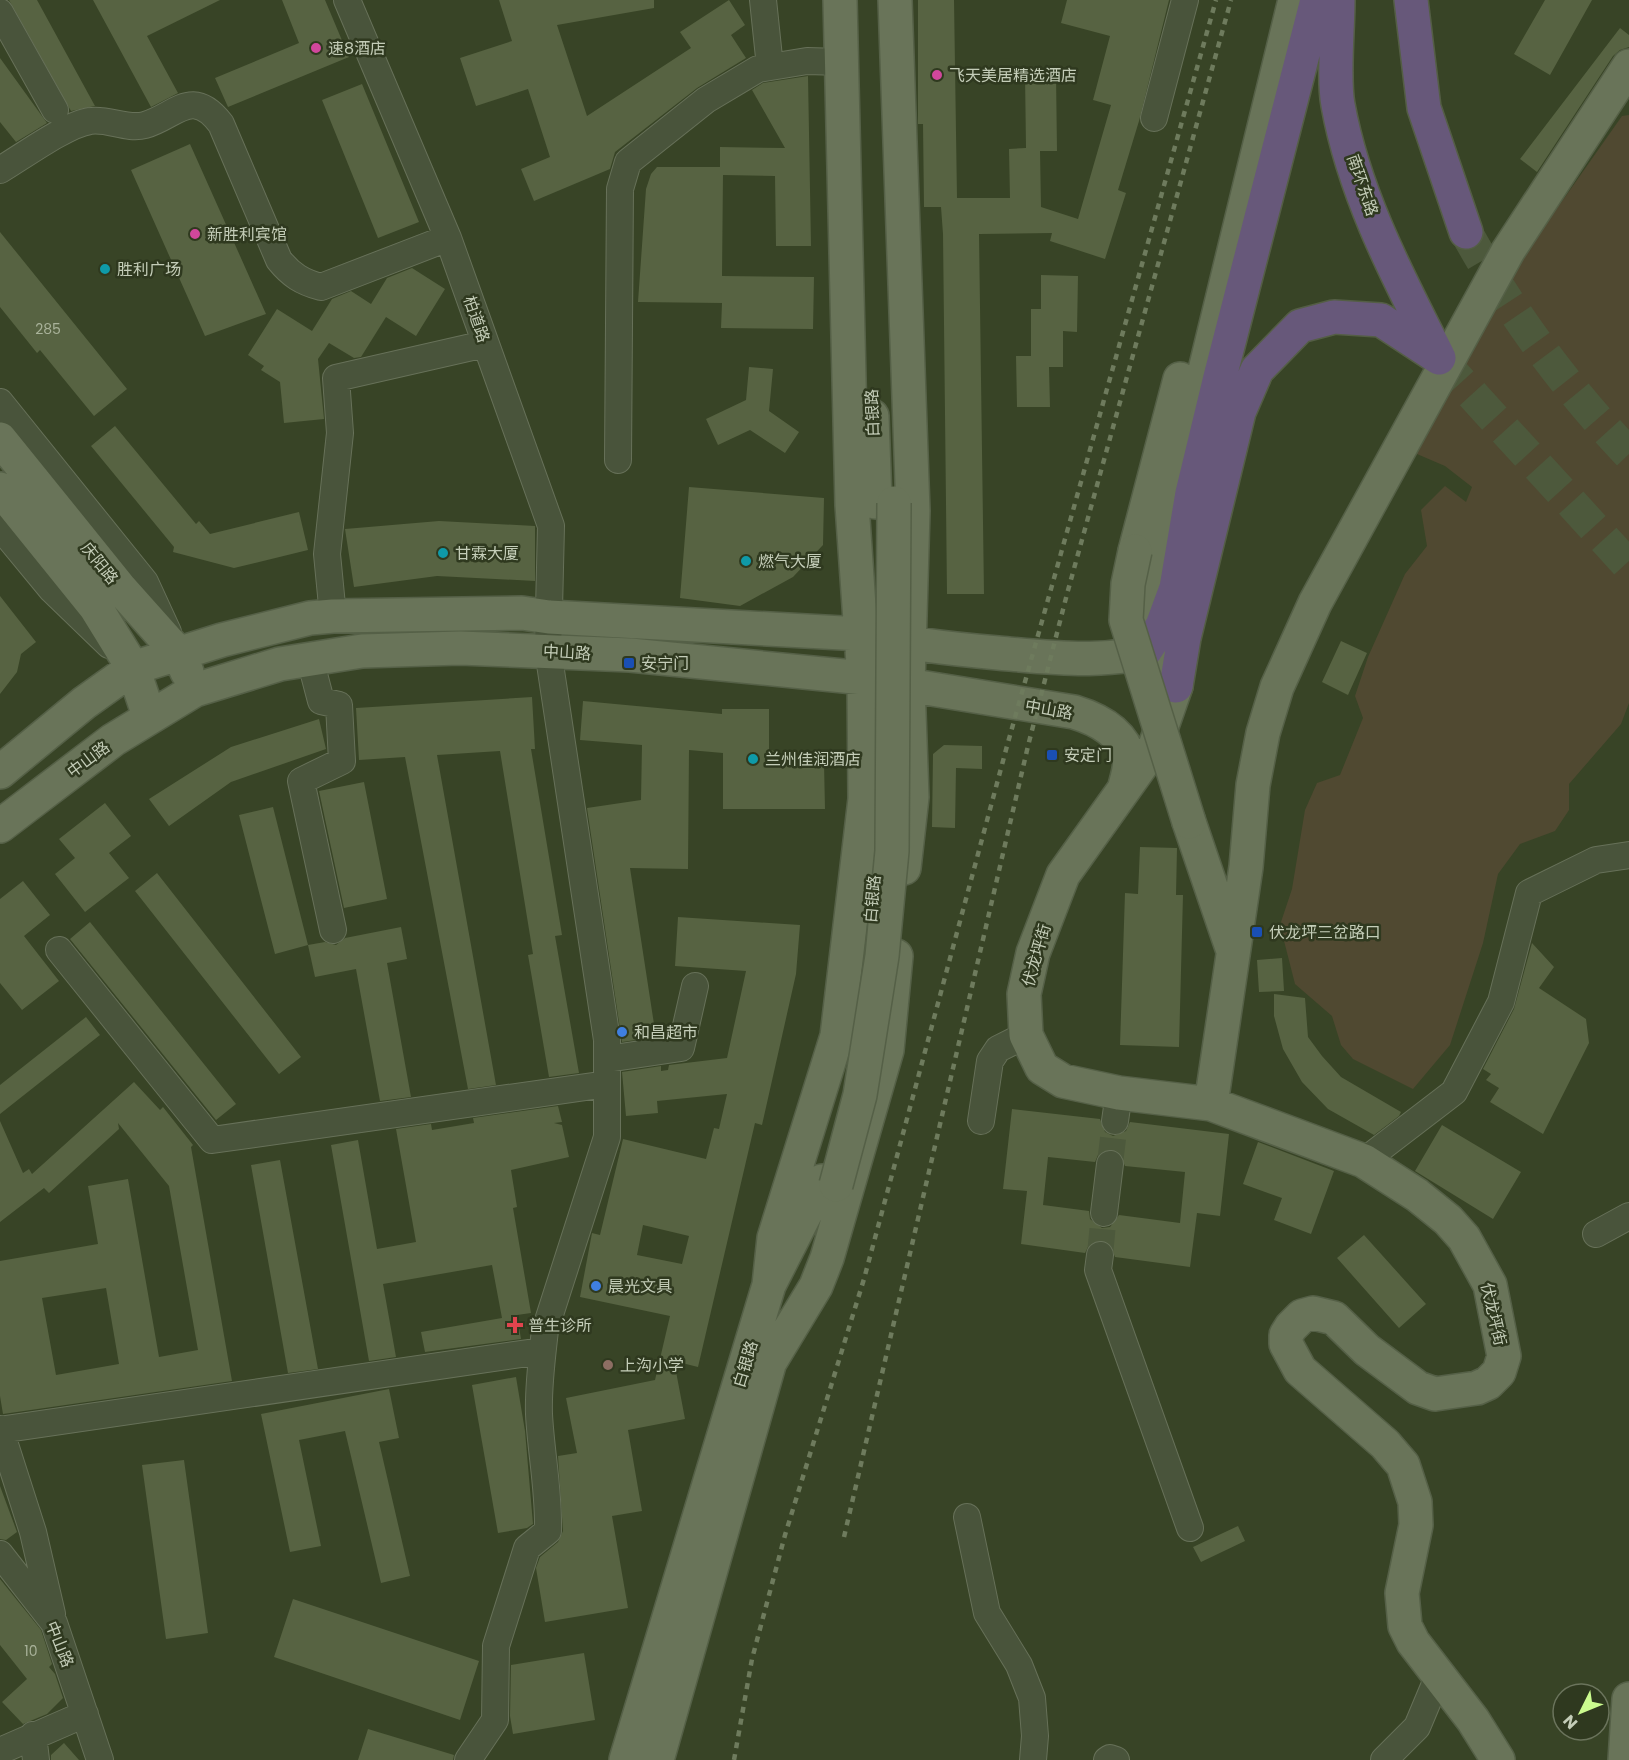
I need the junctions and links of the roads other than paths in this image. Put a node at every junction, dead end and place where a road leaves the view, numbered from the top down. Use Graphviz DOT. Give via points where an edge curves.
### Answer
graph roads {
  1 [pos="347,0"];
  2 [pos="763,0"];
  3 [pos="840,0"];
  4 [pos="857,0"];
  5 [pos="876,0"];
  6 [pos="895,0"];
  7 [pos="1185,0"];
  8 [pos="1289,0"];
  9 [pos="1295,0"];
  10 [pos="1317,0"];
  11 [pos="1338,0"];
  12 [pos="1411,2"];
  13 [pos="0,12"];
  14 [pos="841,62"];
  15 [pos="1629,66"];
  16 [pos="770,67"];
  17 [pos="55,110"];
  18 [pos="1154,118"];
  19 [pos="0,170"];
  20 [pos="1466,232"];
  21 [pos="448,238"];
  22 [pos="485,344"];
  23 [pos="0,402"];
  24 [pos="0,439"];
  25 [pos="618,460"];
  26 [pos="0,489"];
  27 [pos="0,527"];
  28 [pos="333,616"];
  29 [pos="549,617"];
  30 [pos="861,634"];
  31 [pos="909,645"];
  32 [pos="548,651"];
  33 [pos="179,654"];
  34 [pos="1143,654"];
  35 [pos="310,659"];
  36 [pos="133,668"];
  37 [pos="864,678"];
  38 [pos="908,685"];
  39 [pos="1176,686"];
  40 [pos="195,690"];
  41 [pos="150,716"];
  42 [pos="0,772"];
  43 [pos="1125,786"];
  44 [pos="0,826"];
  45 [pos="1629,855"];
  46 [pos="333,930"];
  47 [pos="59,950"];
  48 [pos="1234,956"];
  49 [pos="695,986"];
  50 [pos="1026,1035"];
  51 [pos="607,1059"];
  52 [pos="607,1084"];
  53 [pos="1211,1104"];
  54 [pos="981,1121"];
  55 [pos="1364,1161"];
  56 [pos="1110,1164"];
  57 [pos="829,1183"];
  58 [pos="1104,1213"];
  59 [pos="1629,1216"];
  60 [pos="1596,1234"];
  61 [pos="1100,1255"];
  62 [pos="769,1285"];
  63 [pos="542,1351"];
  64 [pos="770,1362"];
  65 [pos="0,1429"];
  66 [pos="967,1517"];
  67 [pos="1190,1528"];
  68 [pos="0,1554"];
  69 [pos="54,1623"];
  70 [pos="1438,1677"];
  71 [pos="1629,1699"];
  72 [pos="85,1714"];
  73 [pos="33,1735"];
  74 [pos="0,1751"];
  75 [pos="1491,1753"];
  76 [pos="1036,1759"];
  77 [pos="36,1760"];
  78 [pos="100,1760"];
  79 [pos="468,1760"];
  80 [pos="626,1760"];
  81 [pos="657,1760"];
  82 [pos="1107,1760"];
  83 [pos="1116,1760"];
  84 [pos="1384,1760"];
  85 [pos="1625,1760"];
  1 -- 21 [label="street, 柏道路"];
  2 -- 16 [label="street"];
  3 -- 14 [label="main road"];
  4 -- 57 [label="main road, 白银路" via="875,502 877,850 868,954"];
  5 -- 57 [label="main road, 白银路, bridge" via="894,503 891,851 882,956 862,1083"];
  6 -- 31 [label="main road" via="913,511"];
  7 -- 18 [label="street"];
  8 -- 48 [label="main road, bridge" via="1250,110 1219,215 1128,584 1126,620"];
  9 -- 34 [label="main road" via="1143,625"];
  10 -- 34 [label="highway" via="1192,493 1176,588 1162,626"];
  11 -- 39 [label="highway, 南环东路" via="1338,104 1357,173 1392,264 1439,358 1381,320 1334,317 1300,326 1257,370 1239,412"];
  12 -- 20 [label="highway" via="1424,108"];
  13 -- 17 [label="street"];
  14 -- 16 [label="street" via="807,61"];
  14 -- 30 [label="main road" via="852,505"];
  15 -- 48 [label="main road" via="1508,251 1321,592 1276,687 1253,785"];
  16 -- 25 [label="street" via="758,69 706,100 628,162 620,189"];
  19 -- 21 [label="street" via="87,121 144,125 181,106 193,105 214,115 221,124 279,260 304,282 321,287"];
  21 -- 22 [label="street, 柏道路"];
  22 -- 28 [label="street" via="336,378 340,433 327,554"];
  22 -- 29 [label="street, 柏道路" via="551,526"];
  23 -- 33 [label="street" via="145,582"];
  24 -- 33 [label="main road, 庆阳路"];
  26 -- 36 [label="main road, 庆阳路" via="96,608"];
  27 -- 36 [label="street" via="52,590"];
  28 -- 29 [label="main road, 中山路" via="522,613"];
  28 -- 33 [label="main road, 中山路" via="265,628"];
  29 -- 30 [label="main road, 中山路"];
  29 -- 32 [label="street, 柏道路"];
  30 -- 31 [label="main road, 中山路"];
  30 -- 37 [label="main road"];
  31 -- 34 [label="main road, 中山路" via="1063,659"];
  31 -- 38 [label="main road"];
  32 -- 35 [label="main road, 中山路" via="362,651"];
  32 -- 37 [label="main road, 中山路"];
  32 -- 51 [label="street, 柏道路" via="598,974"];
  33 -- 36 [label="main road, 中山路"];
  33 -- 40 [label="main road, 庆阳路"];
  34 -- 39 [label="main road, 中山路" via="1167,646 1174,653"];
  35 -- 40 [label="main road, 中山路"];
  35 -- 46 [label="street" via="321,701 339,705 342,761 301,781"];
  36 -- 41 [label="main road, 庆阳路"];
  36 -- 42 [label="main road, 中山路"];
  37 -- 38 [label="main road, 中山路"];
  37 -- 62 [label="main road" via="865,799 837,1036 774,1238"];
  38 -- 43 [label="main road, 中山路" via="1093,718 1109,728 1126,751 1130,760"];
  38 -- 64 [label="main road" via="912,797 887,1050 827,1258 816,1286"];
  39 -- 43 [label="main road, 伏龙坪街" via="1155,746"];
  40 -- 41 [label="main road, 中山路"];
  41 -- 44 [label="main road, 中山路"];
  43 -- 50 [label="main road, 伏龙坪街" via="1059,886 1033,953 1024,994"];
  45 -- 55 [label="street" via="1596,860 1529,892 1501,1002 1454,1092"];
  47 -- 52 [label="street" via="212,1140"];
  48 -- 53 [label="main road"];
  49 -- 51 [label="street" via="681,1048"];
  50 -- 53 [label="main road, 伏龙坪街" via="1042,1068 1117,1107"];
  50 -- 54 [label="street" via="998,1049 990,1060"];
  51 -- 52 [label="street, 柏道路"];
  52 -- 63 [label="street, 柏道路" via="607,1137 545,1330"];
  53 -- 55 [label="main road, 伏龙坪街"];
  55 -- 70 [label="main road, 伏龙坪街" via="1418,1195 1464,1239 1490,1284 1504,1356 1499,1372 1488,1383 1435,1394 1418,1388 1367,1350 1334,1318 1313,1313 1302,1316 1286,1335 1286,1344 1300,1370 1385,1444 1403,1465 1415,1502 1416,1525 1402,1593 1402,1612 1413,1642"];
  56 -- 58 [label="street"];
  57 -- 62 [label="main road, 白银路"];
  57 -- 64 [label="main road, 白银路"];
  59 -- 60 [label="street"];
  61 -- 67 [label="street" via="1098,1270"];
  62 -- 80 [label="main road, 白银路"];
  63 -- 65 [label="street"];
  63 -- 79 [label="street, 柏道路" via="539,1414 548,1531 527,1548 496,1646 495,1720"];
  64 -- 81 [label="main road, 白银路"];
  65 -- 69 [label="street" via="33,1533"];
  66 -- 76 [label="street" via="987,1613 1019,1665 1032,1698"];
  68 -- 69 [label="street, 中山路"];
  69 -- 72 [label="street, 中山路"];
  70 -- 75 [label="main road, 伏龙坪街"];
  70 -- 84 [label="street" via="1417,1726"];
  71 -- 85 [label="main road"];
  72 -- 73 [label="street"];
  72 -- 78 [label="street, 中山路"];
  73 -- 74 [label="street"];
  73 -- 77 [label="street"];
  82 -- 83 [label="street"];
}
